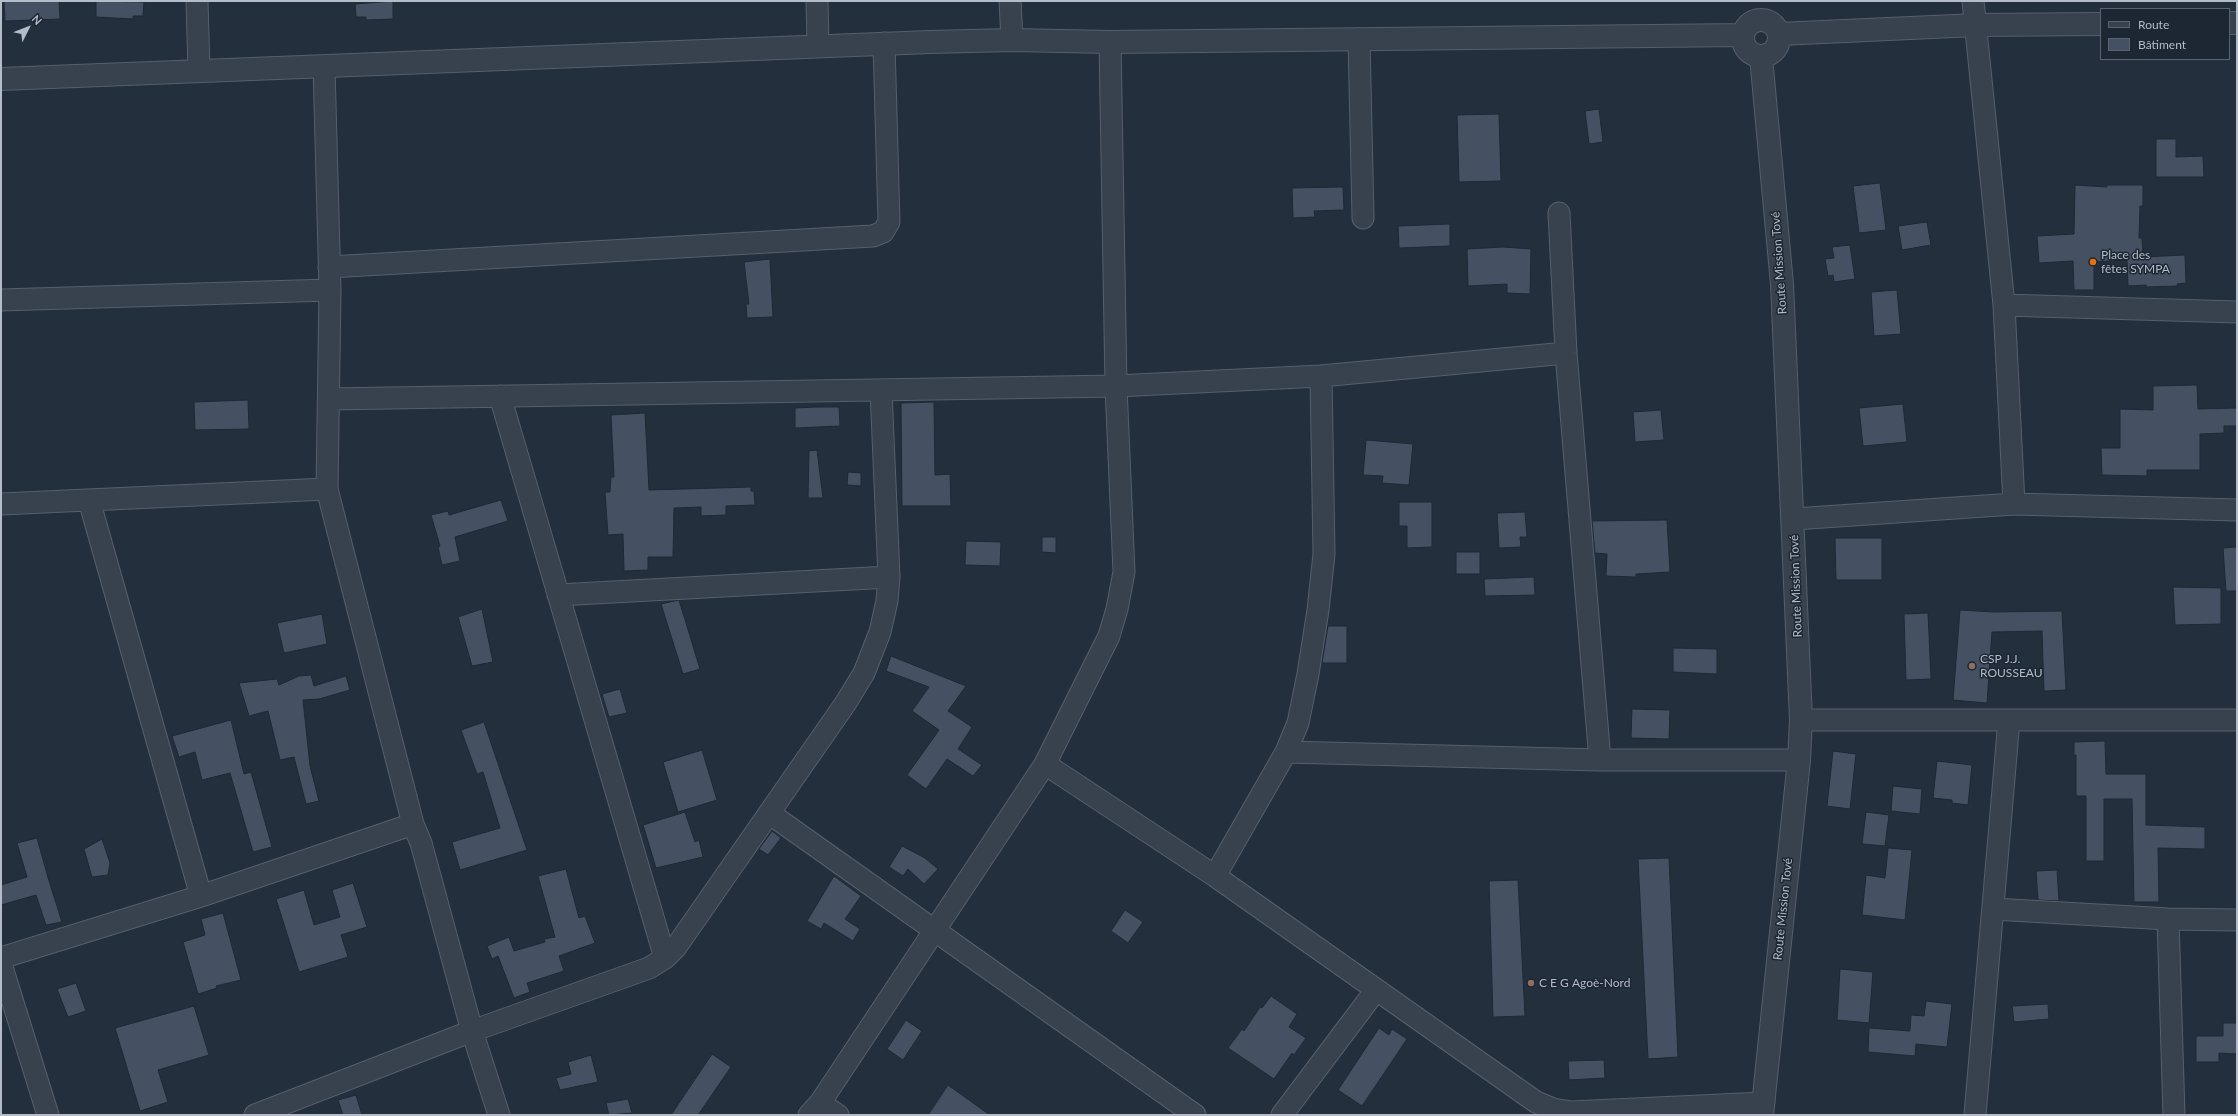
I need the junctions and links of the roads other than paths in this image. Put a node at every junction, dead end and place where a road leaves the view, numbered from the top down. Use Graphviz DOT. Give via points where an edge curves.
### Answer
graph roads {
  1 [pos="197,1"];
  2 [pos="817,1"];
  3 [pos="1010,1"];
  4 [pos="1973,1"];
  5 [pos="1751,18"];
  6 [pos="2100,24"];
  7 [pos="1976,25"];
  8 [pos="1779,34"];
  9 [pos="1359,39"];
  10 [pos="1012,40"];
  11 [pos="1110,42"];
  12 [pos="884,43"];
  13 [pos="818,46"];
  14 [pos="1762,57"];
  15 [pos="324,66"];
  16 [pos="199,71"];
  17 [pos="1,79"];
  18 [pos="1559,213"];
  19 [pos="1363,218"];
  20 [pos="329,267"];
  21 [pos="330,290"];
  22 [pos="1,300"];
  23 [pos="2004,305"];
  24 [pos="2237,312"];
  25 [pos="1566,353"];
  26 [pos="1321,376"];
  27 [pos="1116,386"];
  28 [pos="881,390"];
  29 [pos="500,396"];
  30 [pos="329,399"];
  31 [pos="327,489"];
  32 [pos="89,500"];
  33 [pos="1,504"];
  34 [pos="2014,504"];
  35 [pos="2237,510"];
  36 [pos="1794,519"];
  37 [pos="889,577"];
  38 [pos="558,595"];
  39 [pos="1801,720"];
  40 [pos="2009,720"];
  41 [pos="2237,720"];
  42 [pos="1286,752"];
  43 [pos="1600,760"];
  44 [pos="1799,760"];
  45 [pos="1045,764"];
  46 [pos="769,813"];
  47 [pos="414,824"];
  48 [pos="1215,876"];
  49 [pos="201,896"];
  50 [pos="1992,909"];
  51 [pos="2168,919"];
  52 [pos="2237,920"];
  53 [pos="934,929"];
  54 [pos="1,958"];
  55 [pos="665,958"];
  56 [pos="1,964"];
  57 [pos="1376,990"];
  58 [pos="472,1031"];
  59 [pos="815,1109"];
  60 [pos="1763,1109"];
  61 [pos="48,1115"];
  62 [pos="255,1115"];
  63 [pos="499,1115"];
  64 [pos="838,1115"];
  65 [pos="1195,1115"];
  66 [pos="1282,1115"];
  67 [pos="1975,1115"];
  68 [pos="2174,1115"];
  1 -- 16 [label="street"];
  2 -- 13 [label="street"];
  3 -- 10 [label="street"];
  4 -- 7 [label="street"];
  5 -- 8 [label="street" via="1771,22"];
  5 -- 9 [label="street"];
  5 -- 14 [label="street" via="1745,49"];
  6 -- 7 [label="street"];
  7 -- 8 [label="street"];
  7 -- 23 [label="street"];
  8 -- 14 [label="street" via="1776,48 1771,54"];
  9 -- 11 [label="street"];
  9 -- 19 [label="street"];
  10 -- 11 [label="street"];
  10 -- 12 [label="street"];
  11 -- 27 [label="street"];
  12 -- 13 [label="street"];
  12 -- 20 [label="street" via="889,222 883,232 873,236"];
  13 -- 15 [label="street"];
  14 -- 36 [label="street, Route Mission Tové" via="1782,284"];
  15 -- 16 [label="street"];
  15 -- 20 [label="street"];
  16 -- 17 [label="street"];
  18 -- 25 [label="street"];
  20 -- 21 [label="street"];
  21 -- 22 [label="street"];
  21 -- 30 [label="street"];
  23 -- 24 [label="street"];
  23 -- 34 [label="street"];
  25 -- 26 [label="street"];
  25 -- 43 [label="street"];
  26 -- 27 [label="street"];
  26 -- 42 [label="street" via="1324,554 1308,674 1298,723"];
  27 -- 28 [label="street"];
  27 -- 45 [label="street" via="1124,572 1109,636"];
  28 -- 29 [label="street"];
  28 -- 37 [label="street"];
  29 -- 30 [label="street"];
  29 -- 38 [label="street"];
  30 -- 31 [label="street"];
  31 -- 32 [label="street"];
  31 -- 47 [label="street"];
  32 -- 33 [label="street"];
  32 -- 49 [label="street"];
  34 -- 35 [label="street"];
  34 -- 36 [label="street"];
  36 -- 39 [label="street, Route Mission Tové"];
  37 -- 38 [label="street"];
  37 -- 46 [label="street" via="880,632 864,673"];
  38 -- 55 [label="street"];
  39 -- 40 [label="street"];
  39 -- 44 [label="street, Route Mission Tové"];
  40 -- 41 [label="street"];
  40 -- 50 [label="street"];
  42 -- 43 [label="street"];
  42 -- 48 [label="street"];
  43 -- 44 [label="street"];
  44 -- 60 [label="street, Route Mission Tové"];
  45 -- 48 [label="street"];
  45 -- 53 [label="street"];
  46 -- 53 [label="street"];
  46 -- 55 [label="street" via="676,947"];
  47 -- 49 [label="street"];
  47 -- 58 [label="street"];
  48 -- 57 [label="street"];
  49 -- 54 [label="street"];
  50 -- 51 [label="street"];
  50 -- 67 [label="street"];
  51 -- 52 [label="street"];
  51 -- 68 [label="street"];
  53 -- 59 [label="street"];
  53 -- 65 [label="street"];
  55 -- 58 [label="street" via="649,968"];
  56 -- 61 [label="street"];
  57 -- 60 [label="street" via="1536,1102 1553,1109 1571,1112"];
  57 -- 66 [label="street"];
  58 -- 62 [label="street"];
  58 -- 63 [label="street"];
  59 -- 64 [label="street"];
}
